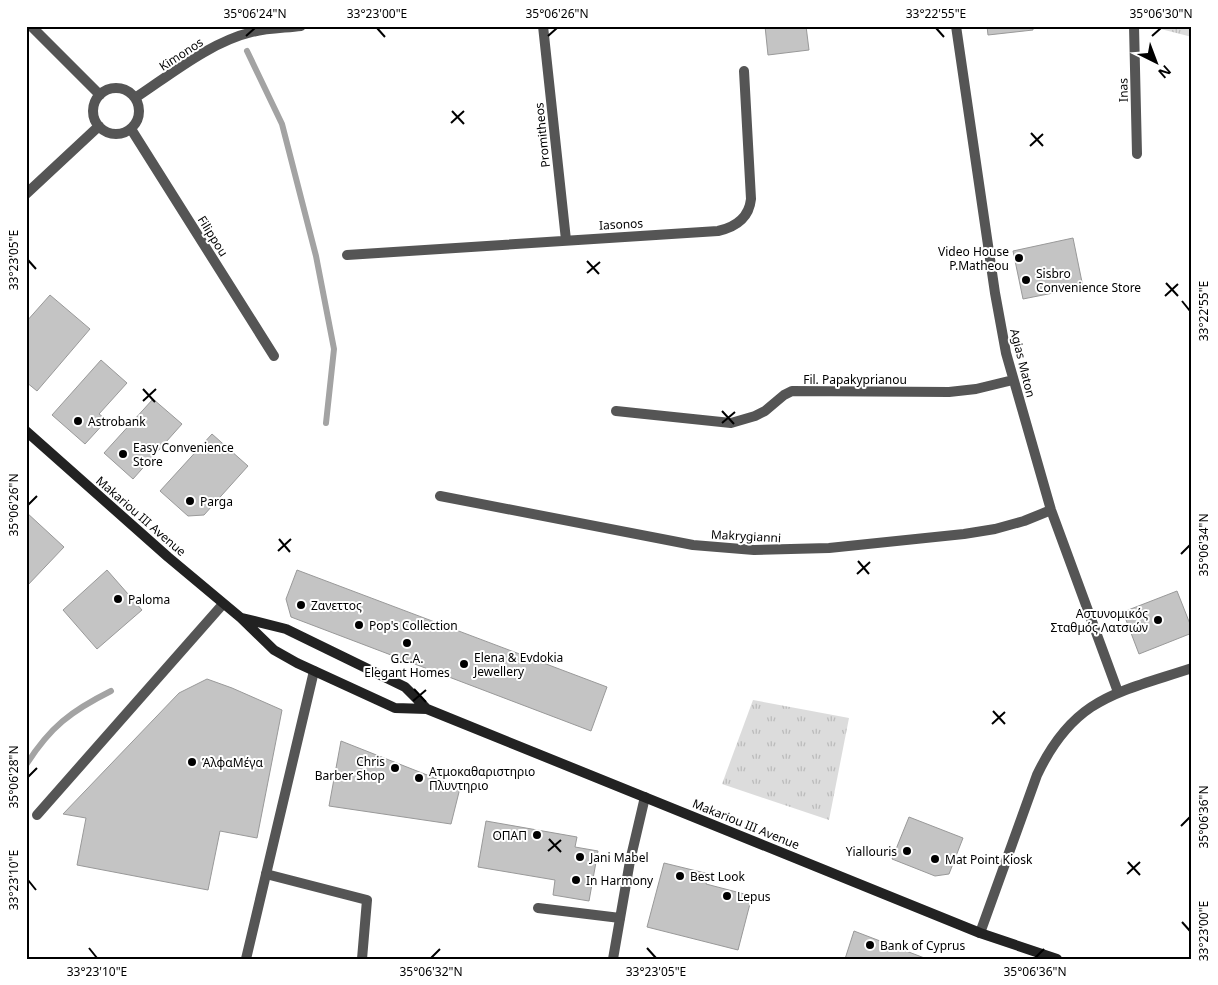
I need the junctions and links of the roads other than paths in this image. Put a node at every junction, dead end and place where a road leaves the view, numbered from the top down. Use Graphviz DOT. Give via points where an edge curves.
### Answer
graph roads {
  1 [pos="30,26"];
  2 [pos="301,26"];
  3 [pos="542,26"];
  4 [pos="956,26"];
  5 [pos="1134,26"];
  6 [pos="251,29"];
  7 [pos="744,71"];
  8 [pos="100,95"];
  9 [pos="135,98"];
  10 [pos="99,126"];
  11 [pos="131,129"];
  12 [pos="1137,154"];
  13 [pos="26,194"];
  14 [pos="566,240"];
  15 [pos="347,255"];
  16 [pos="274,356"];
  17 [pos="1013,380"];
  18 [pos="616,411"];
  19 [pos="26,431"];
  20 [pos="440,496"];
  21 [pos="1051,510"];
  22 [pos="223,604"];
  23 [pos="241,618"];
  24 [pos="1192,668"];
  25 [pos="314,671"];
  26 [pos="1118,692"];
  27 [pos="427,710"];
  28 [pos="645,797"];
  29 [pos="37,815"];
  30 [pos="266,874"];
  31 [pos="538,908"];
  32 [pos="620,918"];
  33 [pos="980,933"];
  34 [pos="246,959"];
  35 [pos="362,959"];
  36 [pos="613,959"];
  37 [pos="1057,959"];
  1 -- 8 [label="street"];
  2 -- 6 [label="street, Kimonos"];
  3 -- 14 [label="street, Promitheos"];
  4 -- 17 [label="street, Agias Maton" via="1000,320"];
  5 -- 12 [label="street, Inas"];
  6 -- 9 [label="street, Kimonos" via="211,49"];
  7 -- 14 [label="street, Iasonos" via="751,199 745,217 730,228 718,231"];
  8 -- 9 [label="street" via="120,88"];
  8 -- 10 [label="street" via="94,108"];
  9 -- 11 [label="street" via="139,115"];
  10 -- 11 [label="street" via="108,133 116,134"];
  10 -- 13 [label="street"];
  11 -- 16 [label="street, Filippou"];
  14 -- 15 [label="street, Iasonos"];
  17 -- 18 [label="street, Fil. Papakyprianou" via="949,392 792,391 754,416 731,423"];
  17 -- 21 [label="street, Agias Maton"];
  19 -- 22 [label="street, Makariou III Avenue"];
  20 -- 21 [label="street, Makrygianni" via="693,545 754,550 829,548 964,534 1024,521"];
  21 -- 26 [label="street, Agias Maton"];
  22 -- 23 [label="street, Makariou III Avenue"];
  22 -- 29 [label="street"];
  23 -- 25 [label="street, Makariou III Avenue" via="274,650"];
  23 -- 27 [label="street, Makariou III Avenue" via="286,629 405,687"];
  24 -- 26 [label="street"];
  25 -- 27 [label="street, Makariou III Avenue" via="395,708"];
  25 -- 30 [label="street"];
  26 -- 33 [label="street" via="1070,723 1047,753"];
  27 -- 28 [label="street, Makariou III Avenue"];
  28 -- 32 [label="street"];
  28 -- 33 [label="street, Makariou III Avenue"];
  30 -- 34 [label="street"];
  30 -- 35 [label="street" via="367,900"];
  31 -- 32 [label="street"];
  32 -- 36 [label="street"];
  33 -- 37 [label="street, Makariou III Avenue"];
}
